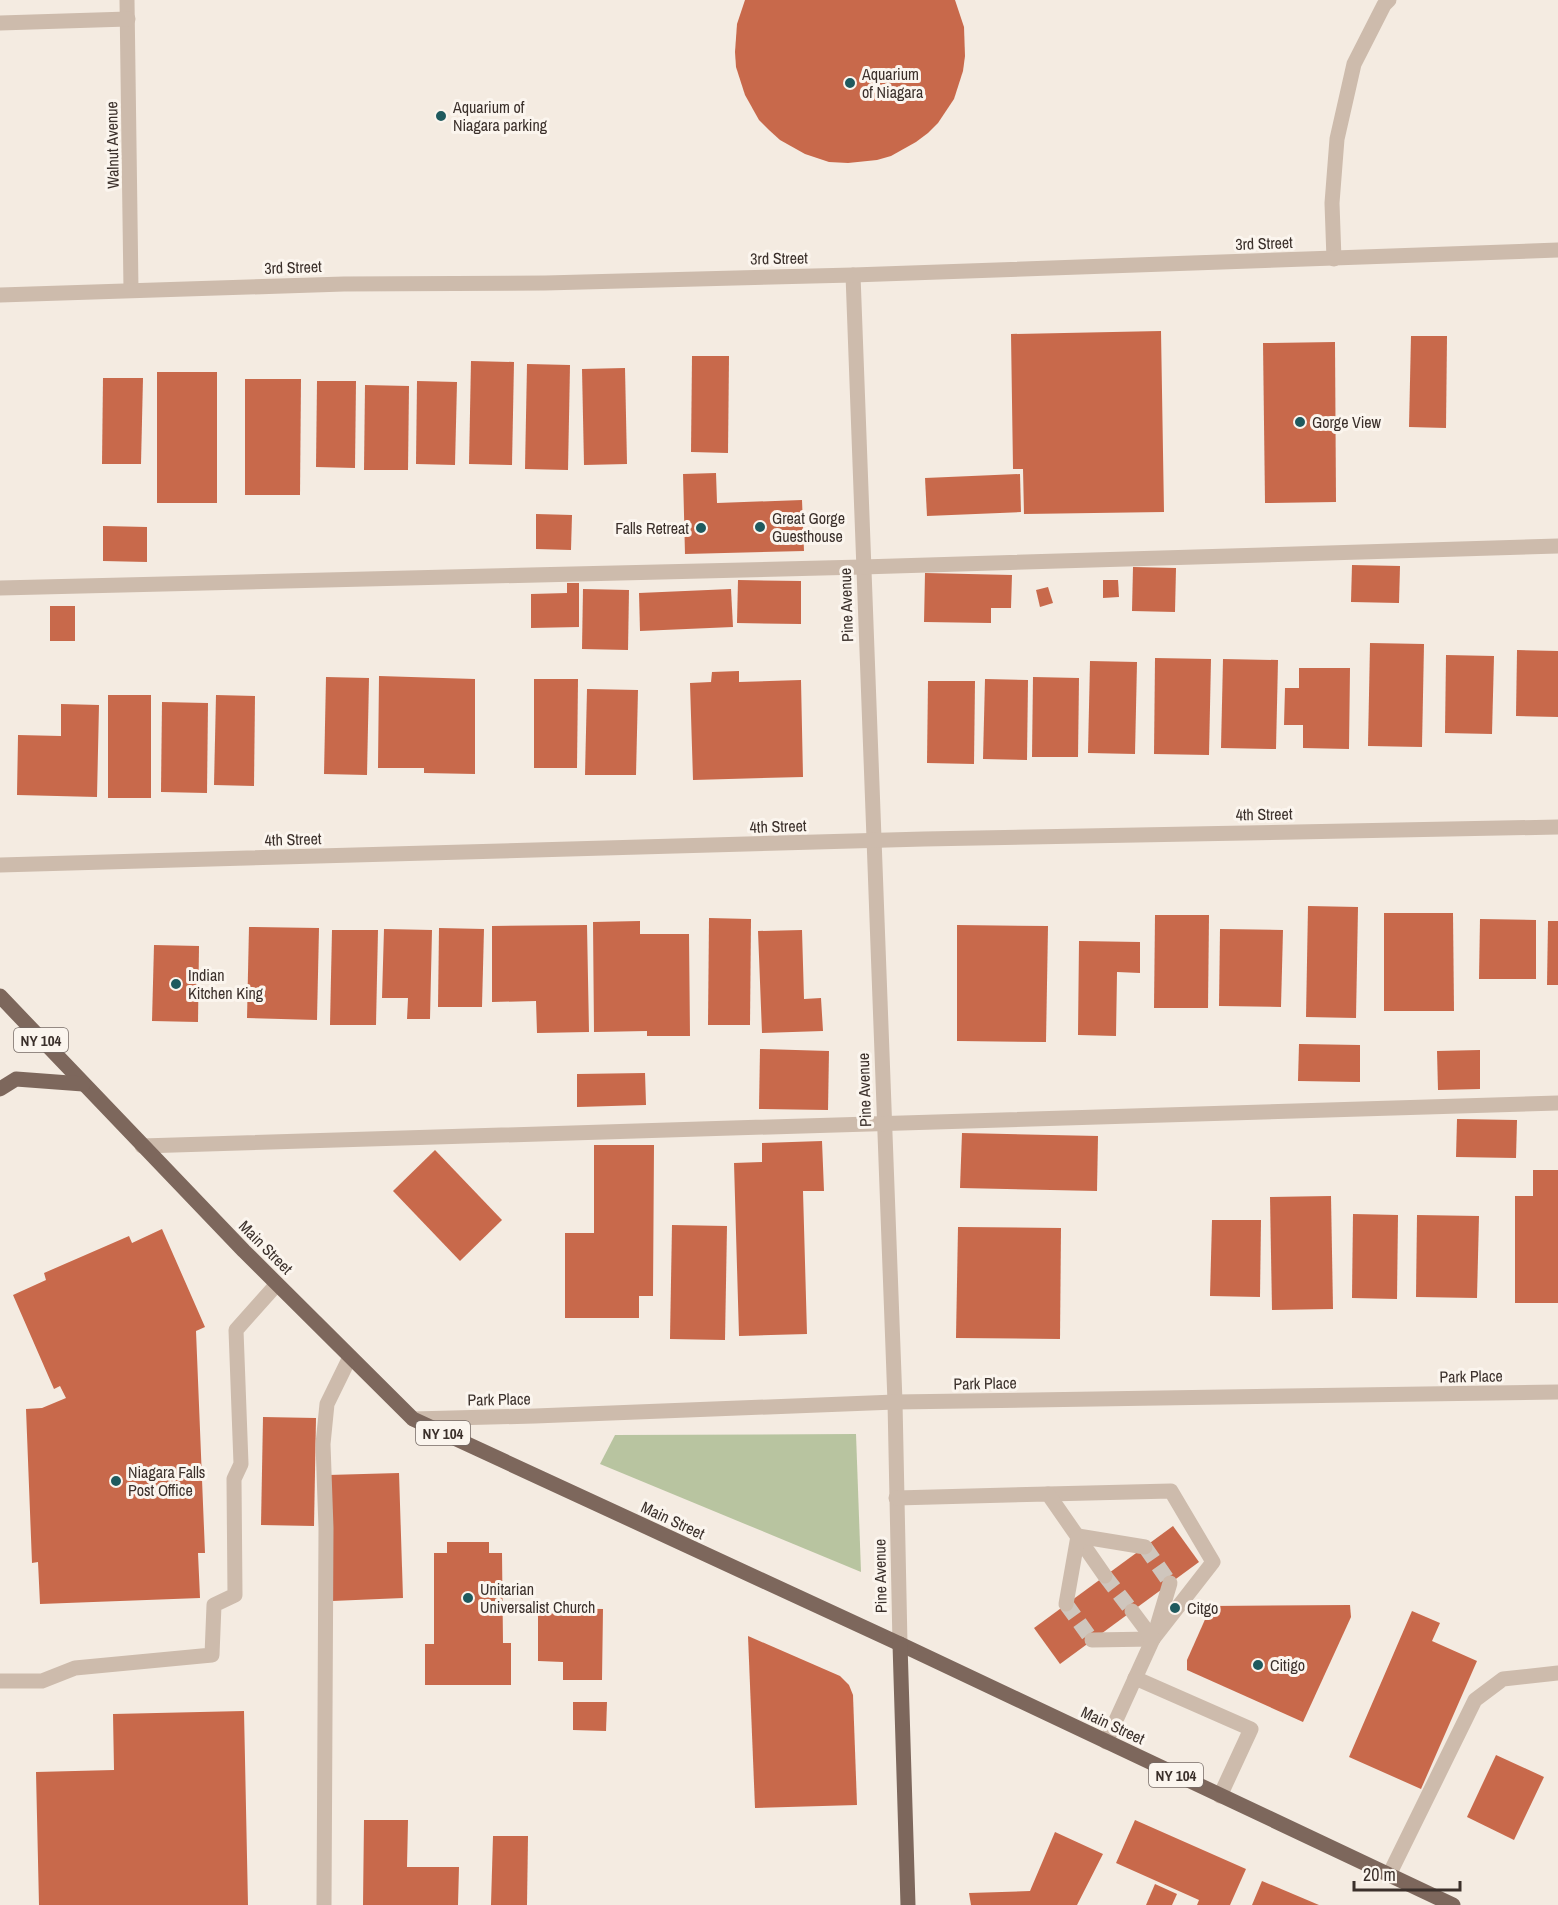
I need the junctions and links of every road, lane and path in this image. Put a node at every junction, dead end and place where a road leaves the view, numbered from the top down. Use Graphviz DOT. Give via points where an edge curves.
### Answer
graph roads {
  1 [pos="127,0"];
  2 [pos="1389,0"];
  3 [pos="128,18"];
  4 [pos="0,23"];
  5 [pos="1558,250"];
  6 [pos="1334,259"];
  7 [pos="853,275"];
  8 [pos="131,290"];
  9 [pos="0,295"];
  10 [pos="1558,546"];
  11 [pos="862,567"];
  12 [pos="0,588"];
  13 [pos="1558,827"];
  14 [pos="873,840"];
  15 [pos="0,865"];
  16 [pos="0,996"];
  17 [pos="83,1084"];
  18 [pos="0,1089"];
  19 [pos="1558,1103"];
  20 [pos="883,1122"];
  21 [pos="142,1146"];
  22 [pos="277,1284"];
  23 [pos="350,1357"];
  24 [pos="1558,1392"];
  25 [pos="895,1402"];
  26 [pos="413,1419"];
  27 [pos="1048,1494"];
  28 [pos="896,1498"];
  29 [pos="1078,1536"];
  30 [pos="1145,1547"];
  31 [pos="1105,1576"];
  32 [pos="1170,1583"];
  33 [pos="1066,1604"];
  34 [pos="1132,1611"];
  35 [pos="1153,1639"];
  36 [pos="1092,1640"];
  37 [pos="900,1644"];
  38 [pos="1558,1673"];
  39 [pos="1135,1678"];
  40 [pos="0,1681"];
  41 [pos="1106,1742"];
  42 [pos="1220,1796"];
  43 [pos="1389,1875"];
  44 [pos="324,1905"];
  45 [pos="908,1905"];
  46 [pos="1453,1905"];
  1 -- 3 [label="street, Walnut Avenue"];
  2 -- 6 [label="street" via="1354,64 1337,139 1332,203"];
  3 -- 4 [label="street"];
  3 -- 8 [label="street, Walnut Avenue"];
  5 -- 6 [label="street, 3rd Street"];
  6 -- 7 [label="street, 3rd Street"];
  7 -- 8 [label="street, 3rd Street"];
  7 -- 11 [label="street, Pine Avenue"];
  8 -- 9 [label="street, 3rd Street"];
  10 -- 11 [label="street"];
  11 -- 12 [label="street"];
  11 -- 14 [label="street, Pine Avenue"];
  13 -- 14 [label="street, 4th Street"];
  14 -- 15 [label="street, 4th Street"];
  14 -- 20 [label="street, Pine Avenue"];
  16 -- 17 [label="main road, Main Street / NY 104"];
  17 -- 18 [label="main road" via="16,1079"];
  17 -- 21 [label="main road, Main Street / NY 104"];
  19 -- 20 [label="street"];
  20 -- 21 [label="street"];
  20 -- 25 [label="street, Pine Avenue"];
  21 -- 22 [label="main road, Main Street / NY 104"];
  22 -- 23 [label="main road, Main Street / NY 104"];
  22 -- 40 [label="street" via="236,1329 241,1464 234,1479 235,1595 214,1605 212,1655 75,1668 42,1681"];
  23 -- 26 [label="main road, Main Street / NY 104"];
  23 -- 44 [label="street" via="327,1404 323,1444"];
  24 -- 25 [label="street, Park Place"];
  25 -- 26 [label="street, Park Place"];
  25 -- 28 [label="street, Pine Avenue"];
  26 -- 37 [label="main road, Main Street / NY 104"];
  27 -- 28 [label="street"];
  27 -- 29 [label="street"];
  27 -- 35 [label="street" via="1172,1491 1213,1562"];
  28 -- 37 [label="street, Pine Avenue"];
  29 -- 30 [label="street"];
  29 -- 31 [label="street"];
  29 -- 33 [label="street"];
  32 -- 35 [label="street"];
  34 -- 35 [label="street"];
  35 -- 36 [label="street"];
  35 -- 39 [label="street"];
  37 -- 41 [label="main road, Main Street / NY 104"];
  37 -- 45 [label="main road, Pine Avenue"];
  38 -- 43 [label="street" via="1503,1679 1475,1700"];
  39 -- 41 [label="street"];
  39 -- 42 [label="street" via="1251,1729"];
  41 -- 42 [label="main road, Main Street / NY 104"];
  42 -- 43 [label="main road, Main Street / NY 104"];
  43 -- 46 [label="main road, Main Street / NY 104"];
}
